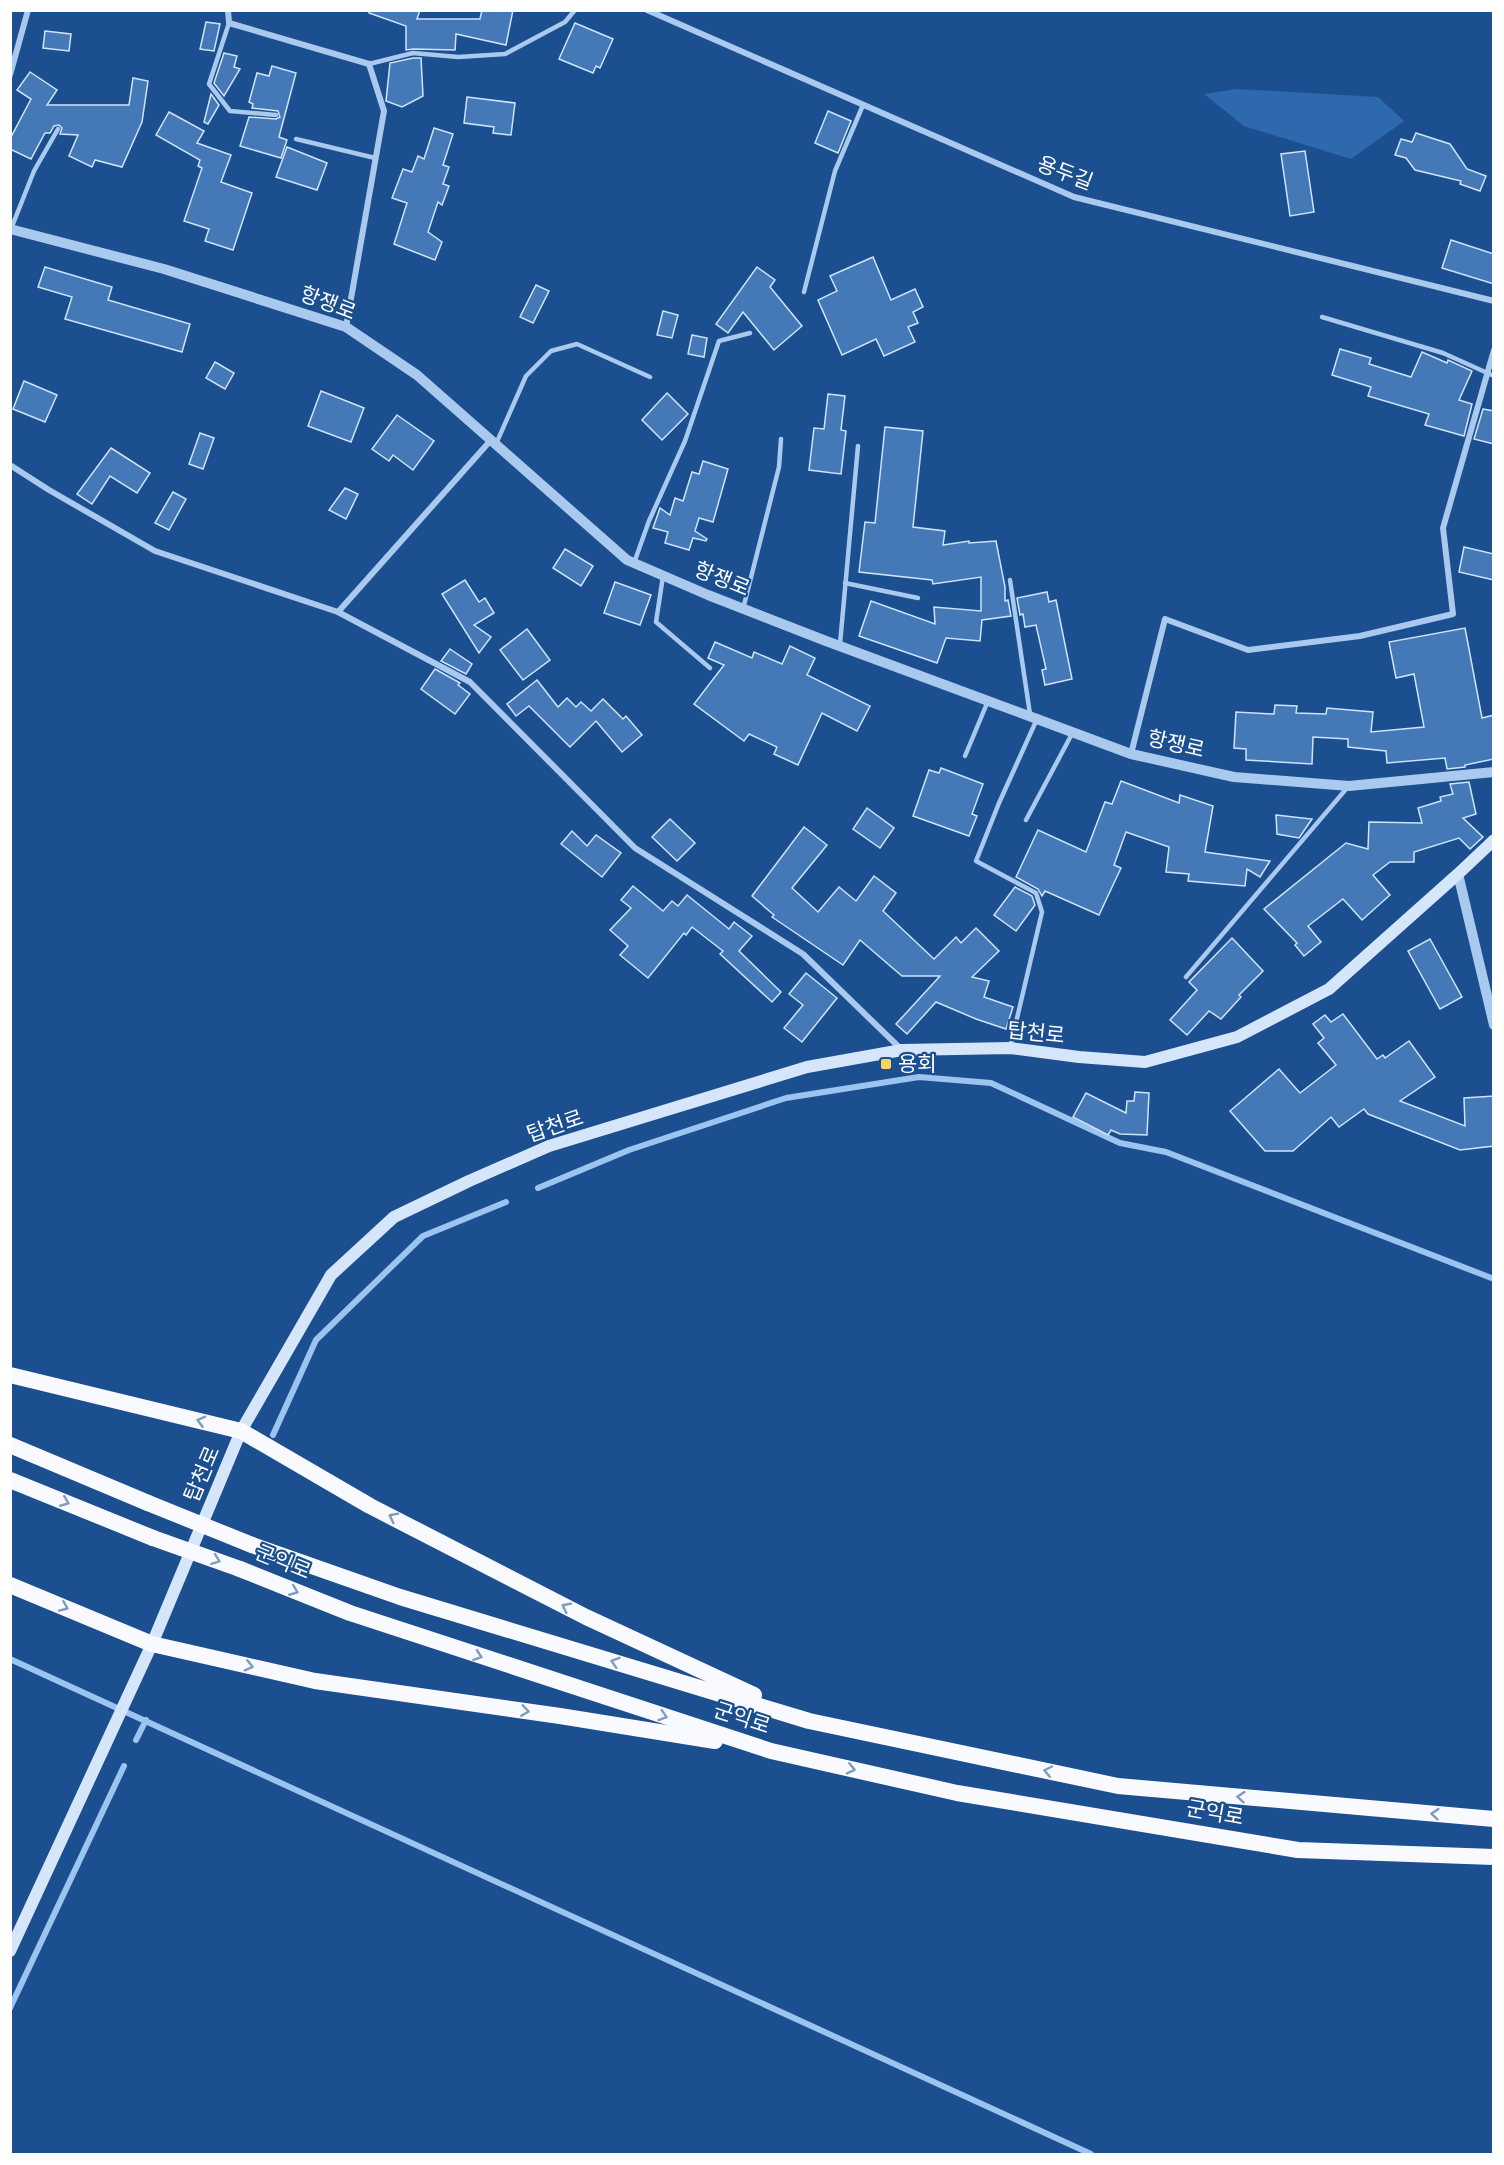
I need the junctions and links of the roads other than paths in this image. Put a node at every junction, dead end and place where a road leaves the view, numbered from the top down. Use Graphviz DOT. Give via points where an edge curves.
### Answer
graph roads {
  1 [pos="28,10"];
  2 [pos="228,10"];
  3 [pos="575,10"];
  4 [pos="647,10"];
  5 [pos="668,10"];
  6 [pos="664,18"];
  7 [pos="229,22"];
  8 [pos="369,64"];
  9 [pos="10,75"];
  10 [pos="863,105"];
  11 [pos="276,115"];
  12 [pos="58,129"];
  13 [pos="296,139"];
  14 [pos="375,158"];
  15 [pos="11,229"];
  16 [pos="804,292"];
  17 [pos="1494,301"];
  18 [pos="1322,317"];
  19 [pos="346,327"];
  20 [pos="750,333"];
  21 [pos="1494,350"];
  22 [pos="1490,375"];
  23 [pos="650,377"];
  24 [pos="781,439"];
  25 [pos="493,442"];
  26 [pos="858,446"];
  27 [pos="10,465"];
  28 [pos="634,563"];
  29 [pos="663,576"];
  30 [pos="1010,580"];
  31 [pos="845,583"];
  32 [pos="918,598"];
  33 [pos="743,609"];
  34 [pos="338,612"];
  35 [pos="840,647"];
  36 [pos="710,668"];
  37 [pos="987,701"];
  38 [pos="1033,718"];
  39 [pos="1073,732"];
  40 [pos="1131,754"];
  41 [pos="965,756"];
  42 [pos="1494,772"];
  43 [pos="1349,786"];
  44 [pos="1026,820"];
  45 [pos="1494,840"];
  46 [pos="1458,874"];
  47 [pos="1186,977"];
  48 [pos="1494,1025"];
  49 [pos="1010,1048"];
  50 [pos="902,1050"];
  51 [pos="10,1375"];
  52 [pos="241,1431"];
  53 [pos="10,1445"];
  54 [pos="10,1480"];
  55 [pos="10,1585"];
  56 [pos="152,1644"];
  57 [pos="809,1721"];
  58 [pos="771,1751"];
  59 [pos="1494,1819"];
  60 [pos="1494,1857"];
  61 [pos="10,1952"];
  1 -- 9 [label="street"];
  2 -- 7 [label="street"];
  3 -- 8 [label="lane" via="565,22 505,54 458,57 413,53"];
  4 -- 6 [label="street, 용두길"];
  5 -- 6 [label="street"];
  6 -- 10 [label="street, 용두길"];
  7 -- 8 [label="street"];
  7 -- 11 [label="lane" via="209,84 230,111"];
  8 -- 14 [label="street" via="384,111"];
  10 -- 16 [label="lane" via="835,171"];
  10 -- 17 [label="street, 용두길" via="1074,197"];
  12 -- 15 [label="lane" via="34,171"];
  13 -- 14 [label="lane"];
  14 -- 19 [label="street"];
  15 -- 19 [label="street, 항쟁로" via="164,269"];
  18 -- 22 [label="lane" via="1443,353"];
  19 -- 25 [label="street, 항쟁로" via="417,375"];
  20 -- 28 [label="lane" via="719,340 685,441"];
  21 -- 22 [label="street"];
  22 -- 40 [label="street" via="1443,528 1454,614 1360,636 1248,650 1165,619"];
  23 -- 25 [label="lane" via="577,344 551,351 526,376"];
  24 -- 33 [label="lane" via="779,467"];
  25 -- 28 [label="street, 항쟁로"];
  25 -- 34 [label="street"];
  26 -- 31 [label="lane"];
  27 -- 34 [label="street" via="155,551"];
  28 -- 29 [label="street, 항쟁로"];
  29 -- 33 [label="street, 항쟁로"];
  29 -- 36 [label="lane" via="656,622"];
  30 -- 38 [label="lane"];
  31 -- 32 [label="lane"];
  31 -- 35 [label="lane"];
  33 -- 35 [label="street, 항쟁로"];
  34 -- 50 [label="street" via="470,682 635,848 803,954"];
  35 -- 37 [label="street, 항쟁로"];
  37 -- 38 [label="street, 항쟁로"];
  37 -- 41 [label="lane"];
  38 -- 39 [label="street, 항쟁로"];
  38 -- 49 [label="lane" via="976,861 1036,893 1041,912"];
  39 -- 40 [label="street, 항쟁로"];
  39 -- 44 [label="lane"];
  40 -- 43 [label="street, 항쟁로" via="1234,777"];
  42 -- 43 [label="street, 항쟁로"];
  43 -- 47 [label="lane"];
  45 -- 46 [label="main road, 탑천로"];
  46 -- 48 [label="street"];
  46 -- 49 [label="main road, 탑천로" via="1329,989 1237,1037 1145,1062"];
  49 -- 50 [label="main road, 탑천로"];
  50 -- 52 [label="main road, 탑천로" via="807,1067 549,1146 394,1217 331,1275"];
  52 -- 51 [label="highway, one-way"];
  52 -- 56 [label="main road, 탑천로"];
  57 -- 52 [label="highway, one-way" via="586,1617 370,1506"];
  57 -- 53 [label="highway, 군익로, one-way, bridge" via="400,1597 252,1545"];
  54 -- 58 [label="highway, 군익로, one-way, bridge" via="350,1613"];
  55 -- 56 [label="highway, one-way"];
  56 -- 58 [label="highway, one-way" via="315,1681"];
  56 -- 61 [label="main road, 탑천로"];
  59 -- 57 [label="highway, 군익로, one-way" via="1118,1786"];
  58 -- 60 [label="highway, 군익로, one-way" via="957,1792 1298,1850"];
}
